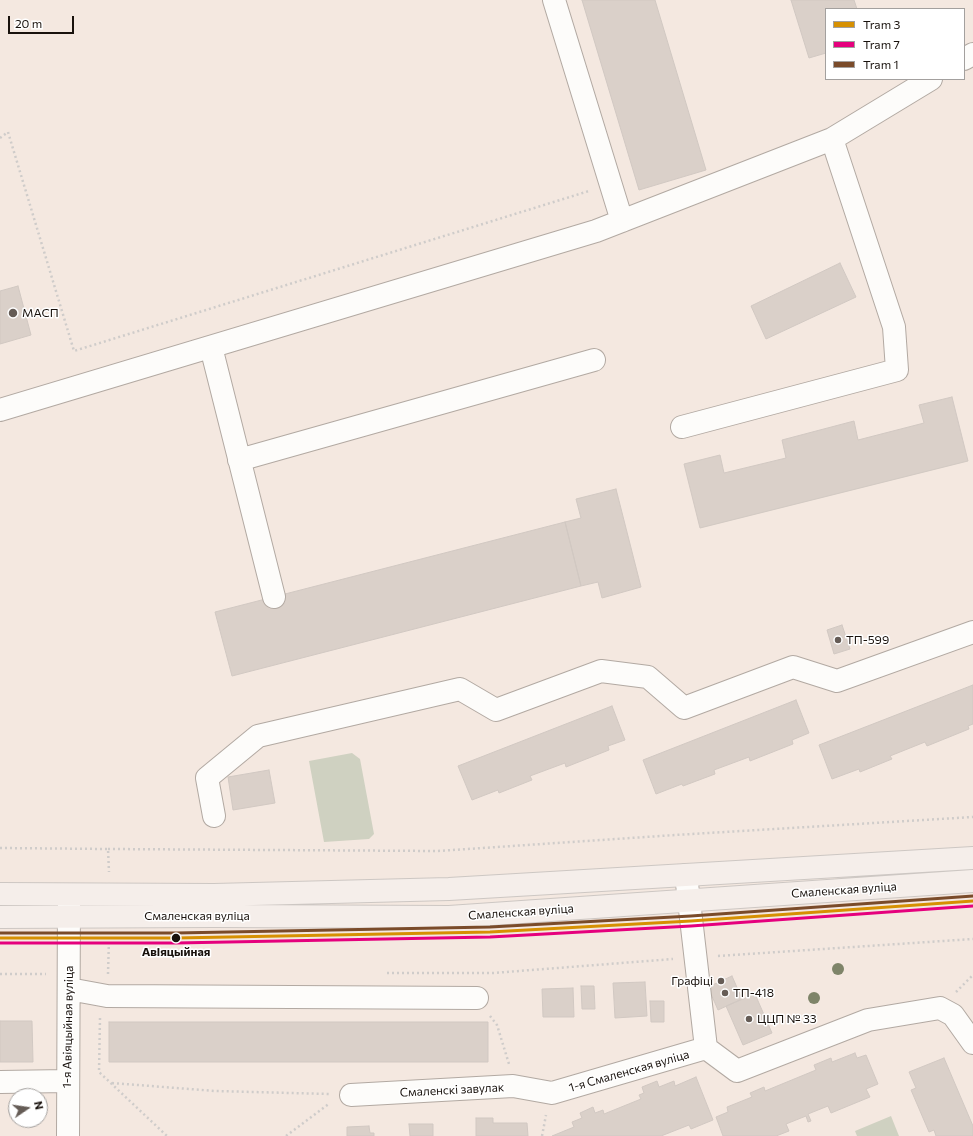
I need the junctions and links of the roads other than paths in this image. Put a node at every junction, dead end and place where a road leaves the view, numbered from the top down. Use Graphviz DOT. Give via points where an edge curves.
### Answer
graph roads {
  1 [pos="554,0"];
  2 [pos="929,80"];
  3 [pos="832,138"];
  4 [pos="622,221"];
  5 [pos="211,347"];
  6 [pos="594,360"];
  7 [pos="0,410"];
  8 [pos="682,427"];
  9 [pos="239,460"];
  10 [pos="274,597"];
  11 [pos="973,632"];
  12 [pos="214,816"];
  13 [pos="973,858"];
  14 [pos="686,875"];
  15 [pos="973,881"];
  16 [pos="0,894"];
  17 [pos="69,894"];
  18 [pos="688,900"];
  19 [pos="0,917"];
  20 [pos="69,917"];
  21 [pos="69,988"];
  22 [pos="477,998"];
  23 [pos="973,1043"];
  24 [pos="706,1048"];
  25 [pos="67,1081"];
  26 [pos="0,1082"];
  27 [pos="552,1093"];
  28 [pos="351,1095"];
  29 [pos="68,1136"];
  1 -- 4 [label="street"];
  2 -- 3 [label="street"];
  3 -- 4 [label="street"];
  3 -- 8 [label="street" via="894,328 897,370"];
  4 -- 5 [label="street"];
  5 -- 7 [label="street"];
  5 -- 9 [label="street"];
  6 -- 9 [label="street"];
  9 -- 10 [label="street"];
  11 -- 12 [label="street" via="837,681 793,667 684,708 648,677 601,671 496,710 460,689 258,736 207,778"];
  13 -- 14 [label="main road, Смаленская вуліца"];
  14 -- 17 [label="main road, Смаленская вуліца" via="449,889 214,895"];
  14 -- 18 [label="street"];
  15 -- 18 [label="main road, Смаленская вуліца"];
  16 -- 17 [label="main road, Смаленская вуліца"];
  17 -- 20 [label="street"];
  18 -- 20 [label="main road, Смаленская вуліца" via="449,917"];
  18 -- 24 [label="street"];
  19 -- 20 [label="main road, Смаленская вуліца"];
  20 -- 21 [label="street, 1-я Авіяцыйная вуліца"];
  21 -- 22 [label="street" via="107,996"];
  21 -- 25 [label="street, 1-я Авіяцыйная вуліца"];
  23 -- 24 [label="street" via="953,1015 940,1008 868,1020 737,1071"];
  24 -- 27 [label="street, 1-я Смаленская вуліца"];
  25 -- 26 [label="street"];
  25 -- 29 [label="street, 1-я Авіяцыйная вуліца"];
  27 -- 28 [label="street, Смаленскі завулак" via="513,1086"];
}
